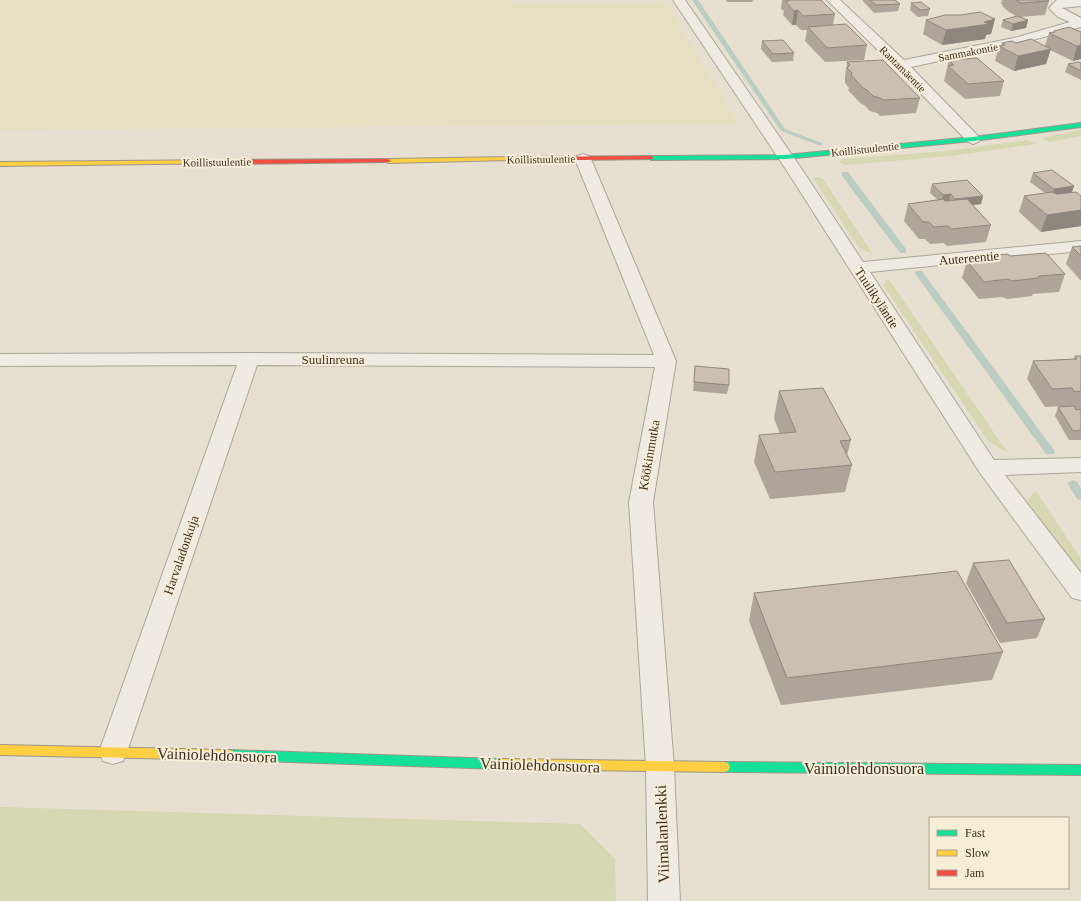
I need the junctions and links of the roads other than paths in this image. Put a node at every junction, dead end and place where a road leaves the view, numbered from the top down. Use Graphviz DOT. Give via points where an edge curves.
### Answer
graph roads {
  1 [pos="679,0"];
  2 [pos="833,0"];
  3 [pos="1081,2"];
  4 [pos="1081,23"];
  5 [pos="901,65"];
  6 [pos="1081,125"];
  7 [pos="973,139"];
  8 [pos="785,157"];
  9 [pos="583,159"];
  10 [pos="0,164"];
  11 [pos="1081,246"];
  12 [pos="858,268"];
  13 [pos="249,359"];
  14 [pos="0,360"];
  15 [pos="666,361"];
  16 [pos="1081,465"];
  17 [pos="988,468"];
  18 [pos="1081,591"];
  19 [pos="0,750"];
  20 [pos="113,752"];
  21 [pos="660,767"];
  22 [pos="1081,770"];
  23 [pos="664,901"];
  1 -- 8 [label="street, Tuulikyläntie"];
  2 -- 5 [label="street, Rantamäentie"];
  3 -- 4 [label="street, Sammakontie" via="1060,3 1055,8"];
  4 -- 5 [label="street, Sammakontie" via="989,48"];
  5 -- 7 [label="street, Rantamäentie"];
  6 -- 7 [label="street, Koillistuulentie"];
  7 -- 8 [label="street, Koillistuulentie"];
  8 -- 9 [label="street, Koillistuulentie"];
  8 -- 12 [label="street, Tuulikyläntie"];
  9 -- 10 [label="street, Koillistuulentie"];
  9 -- 15 [label="street"];
  11 -- 12 [label="street, Autereentie"];
  12 -- 17 [label="street, Tuulikyläntie"];
  13 -- 14 [label="street, Suulinreuna"];
  13 -- 15 [label="street, Suulinreuna"];
  13 -- 20 [label="street, Harvaladonkuja"];
  15 -- 21 [label="street, Köökinmutka" via="641,502"];
  16 -- 17 [label="street"];
  17 -- 18 [label="street, Tuulikyläntie"];
  19 -- 20 [label="street, Vainiolehdonsuora"];
  20 -- 21 [label="street, Vainiolehdonsuora"];
  21 -- 22 [label="street, Vainiolehdonsuora"];
  21 -- 23 [label="street, Viimalanlenkki"];
}
